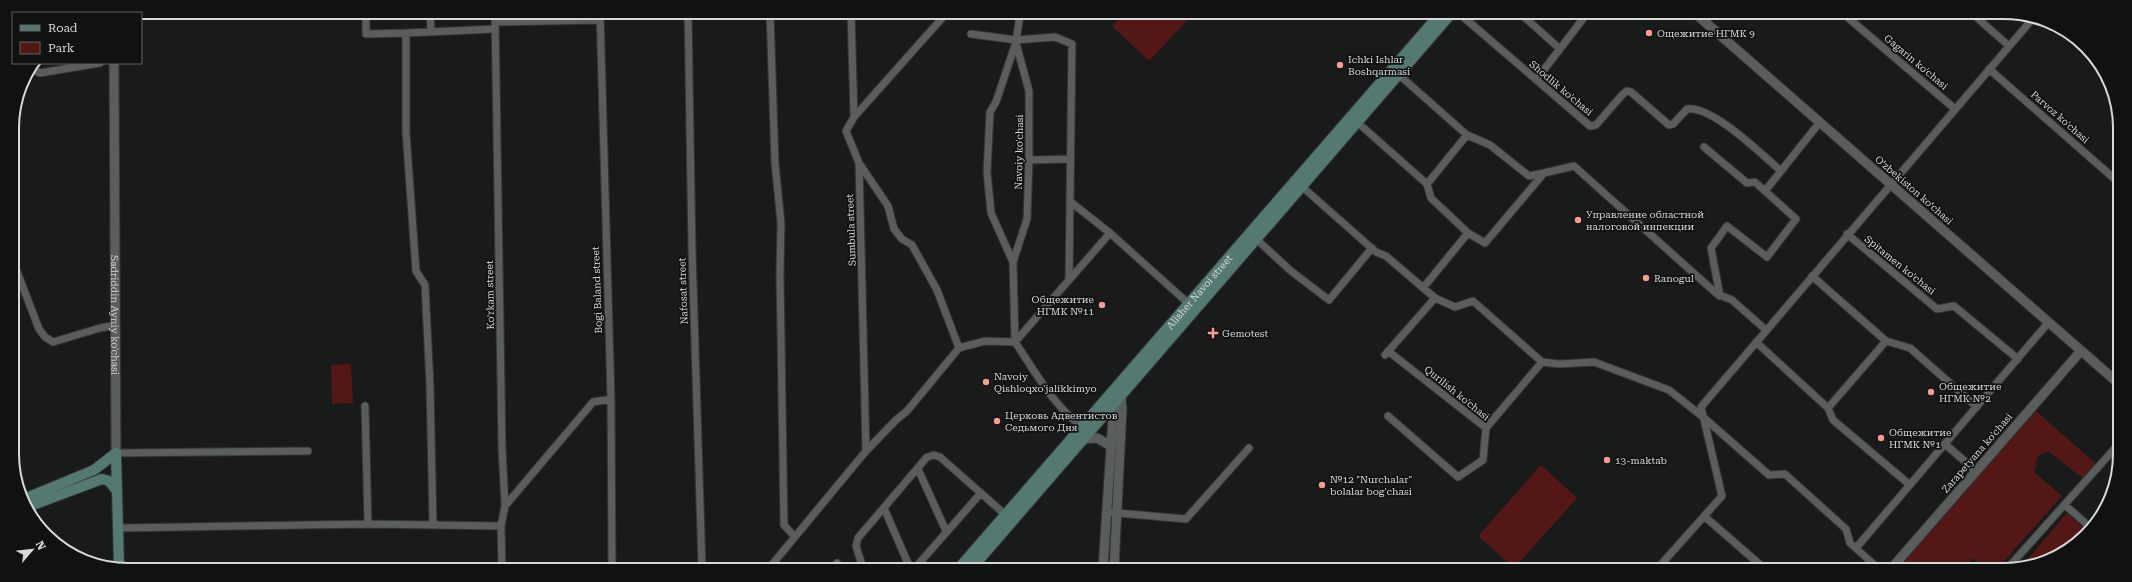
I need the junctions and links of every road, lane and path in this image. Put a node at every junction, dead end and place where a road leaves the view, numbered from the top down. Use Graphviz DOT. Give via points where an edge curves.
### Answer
graph roads {
  1 [pos="366,19"];
  2 [pos="430,19"];
  3 [pos="495,19"];
  4 [pos="568,19"];
  5 [pos="600,19"];
  6 [pos="688,19"];
  7 [pos="770,19"];
  8 [pos="851,19"];
  9 [pos="941,19"];
  10 [pos="1019,19"];
  11 [pos="1436,19"];
  12 [pos="1446,19"];
  13 [pos="1466,19"];
  14 [pos="1526,19"];
  15 [pos="1583,19"];
  16 [pos="1702,19"];
  17 [pos="1849,19"];
  18 [pos="1978,19"];
  19 [pos="2030,22"];
  20 [pos="495,26"];
  21 [pos="431,31"];
  22 [pos="406,33"];
  23 [pos="971,34"];
  24 [pos="1016,41"];
  25 [pos="2009,46"];
  26 [pos="1560,49"];
  27 [pos="94,64"];
  28 [pos="114,64"];
  29 [pos="1989,70"];
  30 [pos="35,71"];
  31 [pos="1398,74"];
  32 [pos="1536,80"];
  33 [pos="1954,109"];
  34 [pos="854,117"];
  35 [pos="1357,122"];
  36 [pos="1820,122"];
  37 [pos="1467,135"];
  38 [pos="1704,147"];
  39 [pos="1071,159"];
  40 [pos="1029,160"];
  41 [pos="859,163"];
  42 [pos="1781,171"];
  43 [pos="1544,173"];
  44 [pos="2113,177"];
  45 [pos="1299,184"];
  46 [pos="1427,184"];
  47 [pos="1890,184"];
  48 [pos="1765,191"];
  49 [pos="1072,203"];
  50 [pos="1110,233"];
  51 [pos="1468,233"];
  52 [pos="1847,234"];
  53 [pos="1253,237"];
  54 [pos="1372,248"];
  55 [pos="1012,262"];
  56 [pos="19,276"];
  57 [pos="1812,276"];
  58 [pos="1069,280"];
  59 [pos="1423,288"];
  60 [pos="1720,296"];
  61 [pos="1435,298"];
  62 [pos="1189,304"];
  63 [pos="2048,323"];
  64 [pos="116,325"];
  65 [pos="1766,330"];
  66 [pos="1886,341"];
  67 [pos="1015,342"];
  68 [pos="1756,342"];
  69 [pos="959,348"];
  70 [pos="2080,352"];
  71 [pos="2018,359"];
  72 [pos="1542,362"];
  73 [pos="2113,379"];
  74 [pos="1115,394"];
  75 [pos="610,399"];
  76 [pos="365,406"];
  77 [pos="1114,406"];
  78 [pos="1977,407"];
  79 [pos="1828,408"];
  80 [pos="1388,416"];
  81 [pos="1703,417"];
  82 [pos="1486,428"];
  83 [pos="1086,433"];
  84 [pos="1946,444"];
  85 [pos="1111,446"];
  86 [pos="1250,448"];
  87 [pos="2113,450"];
  88 [pos="308,451"];
  89 [pos="866,451"];
  90 [pos="116,453"];
  91 [pos="918,469"];
  92 [pos="1976,471"];
  93 [pos="94,475"];
  94 [pos="1910,485"];
  95 [pos="117,491"];
  96 [pos="981,493"];
  97 [pos="28,497"];
  98 [pos="32,505"];
  99 [pos="2065,505"];
  100 [pos="505,506"];
  101 [pos="884,508"];
  102 [pos="1106,512"];
  103 [pos="1117,513"];
  104 [pos="1704,516"];
  105 [pos="1009,518"];
  106 [pos="368,524"];
  107 [pos="2087,524"];
  108 [pos="433,525"];
  109 [pos="501,526"];
  110 [pos="119,528"];
  111 [pos="946,531"];
  112 [pos="795,537"];
  113 [pos="1856,548"];
  114 [pos="119,563"];
  115 [pos="502,563"];
  116 [pos="612,563"];
  117 [pos="702,563"];
  118 [pos="773,563"];
  119 [pos="861,563"];
  120 [pos="908,563"];
  121 [pos="919,563"];
  122 [pos="964,563"];
  123 [pos="976,563"];
  124 [pos="1104,563"];
  125 [pos="1114,563"];
  126 [pos="1662,563"];
  127 [pos="1758,563"];
  128 [pos="1872,563"];
  129 [pos="1896,563"];
  130 [pos="2013,563"];
  1 -- 22 [label="street" via="366,34"];
  2 -- 21 [label="street"];
  3 -- 20 [label="street, Ko'rkam street"];
  4 -- 20 [label="street"];
  5 -- 75 [label="street, Bogi Baland street"];
  6 -- 117 [label="street, Nafosat street"];
  7 -- 112 [label="street" via="775,163 781,223 784,525"];
  8 -- 34 [label="street, Sumbula street"];
  9 -- 34 [label="street"];
  10 -- 24 [label="street"];
  11 -- 45 [label="main road, Alisher Navoi street"];
  12 -- 31 [label="main road, Alisher Navoi street"];
  13 -- 32 [label="street, Shodlik ko'chasi"];
  14 -- 26 [label="street"];
  15 -- 26 [label="street"];
  16 -- 36 [label="street, O‘zbekiston ko‘chasi"];
  17 -- 33 [label="street, Gagarin ko'chasi"];
  18 -- 25 [label="street"];
  19 -- 25 [label="street"];
  20 -- 21 [label="street"];
  20 -- 100 [label="street, Ko'rkam street"];
  21 -- 22 [label="street"];
  22 -- 108 [label="street" via="406,132 416,271 425,285"];
  23 -- 24 [label="street"];
  24 -- 39 [label="street" via="1054,37 1072,44"];
  24 -- 40 [label="street, Navoiy ko'chasi" via="1029,91"];
  24 -- 55 [label="street" via="996,102 990,112 987,172 991,213"];
  25 -- 29 [label="street"];
  26 -- 32 [label="street"];
  27 -- 30 [label="street" via="40,73"];
  28 -- 64 [label="street, Sadriddin Ayniy ko'chasi"];
  29 -- 33 [label="street"];
  29 -- 44 [label="street, Parvoz ko'chasi"];
  31 -- 35 [label="main road, Alisher Navoi street"];
  31 -- 37 [label="street"];
  32 -- 42 [label="street, Shodlik ko'chasi" via="1590,126 1596,125 1627,92 1631,92 1669,125 1673,124 1687,108 1694,109 1719,119"];
  33 -- 47 [label="street"];
  34 -- 41 [label="street, Sumbula street" via="846,131"];
  35 -- 45 [label="main road, Alisher Navoi street"];
  35 -- 46 [label="street"];
  36 -- 42 [label="street"];
  36 -- 47 [label="street, O‘zbekiston ko‘chasi"];
  37 -- 43 [label="street" via="1490,145 1529,176"];
  37 -- 46 [label="street"];
  38 -- 48 [label="street" via="1747,183 1755,182"];
  39 -- 40 [label="street"];
  39 -- 49 [label="street"];
  40 -- 55 [label="street, Navoiy ko'chasi" via="1027,219"];
  41 -- 69 [label="street" via="888,206 894,229 902,239 912,245 937,290"];
  41 -- 89 [label="street, Sumbula street"];
  42 -- 48 [label="street"];
  43 -- 51 [label="street" via="1485,243"];
  43 -- 60 [label="street" via="1574,166"];
  45 -- 53 [label="main road, Alisher Navoi street"];
  45 -- 54 [label="street"];
  46 -- 51 [label="street" via="1431,198"];
  47 -- 52 [label="street"];
  47 -- 63 [label="street, O‘zbekiston ko‘chasi"];
  48 -- 60 [label="street" via="1796,219 1767,257 1727,226 1710,248"];
  49 -- 50 [label="street"];
  49 -- 58 [label="street"];
  50 -- 58 [label="street"];
  50 -- 62 [label="street"];
  51 -- 59 [label="street"];
  52 -- 57 [label="street"];
  52 -- 71 [label="street, Spitamen ko'chasi" via="1938,308 1954,306"];
  53 -- 54 [label="street" via="1329,300"];
  53 -- 62 [label="main road, Alisher Navoi street"];
  53 -- 74 [label="main road, Alisher Navoi street"];
  54 -- 59 [label="street" via="1386,256"];
  55 -- 67 [label="street"];
  56 -- 64 [label="street" via="40,329 45,337 53,342"];
  57 -- 65 [label="street"];
  57 -- 66 [label="street"];
  58 -- 67 [label="street"];
  59 -- 61 [label="street"];
  60 -- 65 [label="street" via="1732,300"];
  61 -- 72 [label="street" via="1455,307 1472,301"];
  61 -- 82 [label="street, Qurilish ko'chasi" via="1387,353"];
  62 -- 74 [label="main road, Alisher Navoi street"];
  63 -- 70 [label="street, O‘zbekiston ko‘chasi"];
  63 -- 71 [label="street"];
  64 -- 90 [label="street, Sadriddin Ayniy ko'chasi"];
  65 -- 68 [label="street"];
  66 -- 78 [label="street" via="1910,348"];
  66 -- 79 [label="street"];
  67 -- 69 [label="street" via="986,341"];
  67 -- 83 [label="street" via="1046,388"];
  68 -- 79 [label="street"];
  68 -- 81 [label="street" via="1701,407"];
  69 -- 89 [label="street" via="907,411"];
  70 -- 73 [label="street, O‘zbekiston ko‘chasi"];
  70 -- 92 [label="street, Zarapetyana ko'chasi"];
  71 -- 78 [label="street"];
  72 -- 81 [label="street" via="1594,362 1669,390"];
  72 -- 82 [label="street"];
  74 -- 77 [label="main road, Alisher Navoi street"];
  74 -- 83 [label="main road, Alisher Navoi street"];
  74 -- 103 [label="street" via="1122,409"];
  75 -- 100 [label="street" via="593,402"];
  75 -- 116 [label="street, Bogi Baland street"];
  76 -- 106 [label="street"];
  77 -- 83 [label="main road, Alisher Navoi street"];
  77 -- 85 [label="street"];
  78 -- 84 [label="street"];
  79 -- 94 [label="street" via="1833,420"];
  80 -- 82 [label="street, Qurilish ko'chasi" via="1458,477 1483,460"];
  81 -- 104 [label="street" via="1722,496"];
  81 -- 113 [label="street" via="1769,475 1785,474 1846,530 1850,543"];
  83 -- 85 [label="street"];
  83 -- 105 [label="main road, Alisher Navoi street"];
  84 -- 92 [label="street"];
  84 -- 94 [label="street"];
  85 -- 102 [label="street"];
  86 -- 103 [label="street" via="1186,519"];
  87 -- 99 [label="street"];
  88 -- 90 [label="street"];
  89 -- 112 [label="street"];
  90 -- 93 [label="main road"];
  90 -- 95 [label="main road, Sadriddin Ayniy ko'chasi"];
  91 -- 96 [label="street" via="927,458 934,455 940,457"];
  91 -- 101 [label="street"];
  91 -- 111 [label="street"];
  92 -- 129 [label="street, Zarapetyana ko'chasi"];
  93 -- 95 [label="main road" via="109,481"];
  93 -- 97 [label="main road"];
  93 -- 98 [label="main road"];
  94 -- 113 [label="street"];
  95 -- 110 [label="main road, Sadriddin Ayniy ko'chasi"];
  96 -- 105 [label="street"];
  96 -- 111 [label="street"];
  99 -- 107 [label="street"];
  99 -- 130 [label="street"];
  100 -- 109 [label="street, Ko'rkam street"];
  101 -- 119 [label="street" via="858,538 856,546"];
  101 -- 120 [label="street"];
  102 -- 103 [label="street"];
  102 -- 124 [label="street"];
  103 -- 125 [label="street"];
  104 -- 126 [label="street"];
  104 -- 127 [label="street"];
  105 -- 122 [label="main road, Alisher Navoi street"];
  105 -- 123 [label="main road, Alisher Navoi street"];
  106 -- 108 [label="street"];
  106 -- 110 [label="street"];
  108 -- 109 [label="street"];
  109 -- 115 [label="street, Ko'rkam street"];
  110 -- 114 [label="main road, Sadriddin Ayniy ko'chasi"];
  111 -- 121 [label="street"];
  112 -- 118 [label="street"];
  113 -- 128 [label="street"];
}
